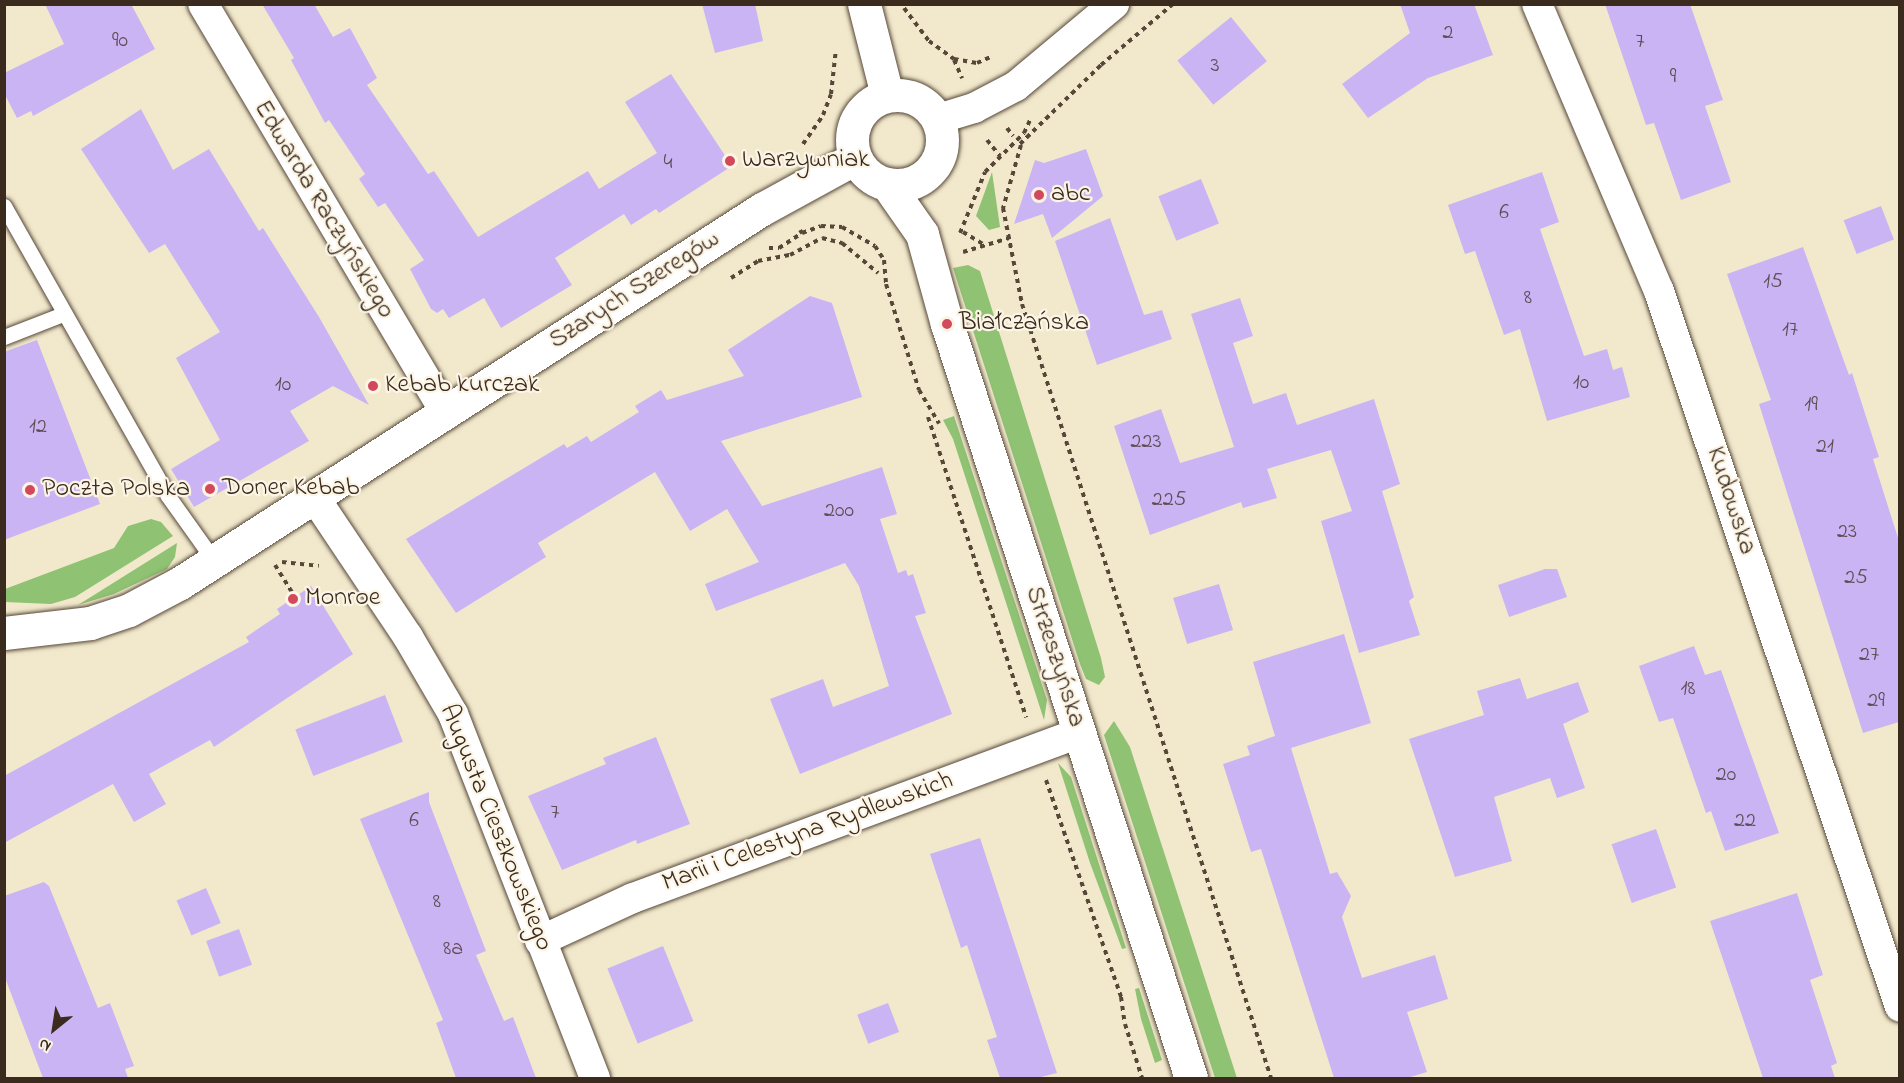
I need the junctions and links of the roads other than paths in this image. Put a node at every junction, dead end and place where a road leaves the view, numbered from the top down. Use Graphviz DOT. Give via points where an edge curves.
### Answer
graph roads {
  1 [pos="203,4"];
  2 [pos="864,4"];
  3 [pos="1114,4"];
  4 [pos="1537,4"];
  5 [pos="887,95"];
  6 [pos="938,119"];
  7 [pos="855,158"];
  8 [pos="935,165"];
  9 [pos="887,184"];
  10 [pos="4,206"];
  11 [pos="936,235"];
  12 [pos="63,314"];
  13 [pos="4,337"];
  14 [pos="446,414"];
  15 [pos="315,498"];
  16 [pos="215,562"];
  17 [pos="4,633"];
  18 [pos="1079,733"];
  19 [pos="540,941"];
  20 [pos="1899,1006"];
  21 [pos="595,1078"];
  22 [pos="1191,1078"];
  1 -- 14 [label="street, Edwarda Raczyńskiego"];
  2 -- 5 [label="street"];
  3 -- 6 [label="street" via="1016,86 974,108"];
  4 -- 20 [label="street, Kudowska" via="1659,291"];
  5 -- 6 [label="street" via="916,98"];
  5 -- 7 [label="street" via="872,101 857,118 852,131"];
  6 -- 8 [label="street" via="943,142"];
  7 -- 9 [label="street" via="868,175"];
  7 -- 14 [label="street, Szarych Szeregów" via="753,215"];
  8 -- 9 [label="street" via="914,182"];
  8 -- 11 [label="street, Strzeszyńska"];
  9 -- 11 [label="street, Strzeszyńska"];
  10 -- 12 [label="lane"];
  11 -- 18 [label="street, Strzeszyńska"];
  12 -- 13 [label="lane"];
  12 -- 16 [label="lane" via="168,496"];
  14 -- 15 [label="street, Szarych Szeregów"];
  15 -- 16 [label="street, Szarych Szeregów"];
  15 -- 19 [label="street, Augusta Cieszkowskiego" via="408,637 453,714"];
  16 -- 17 [label="street, Szarych Szeregów" via="129,610 90,623"];
  18 -- 19 [label="street, Marii i Celestyna Rydlewskich" via="633,898"];
  18 -- 22 [label="street, Strzeszyńska"];
  19 -- 21 [label="street, Augusta Cieszkowskiego"];
}
